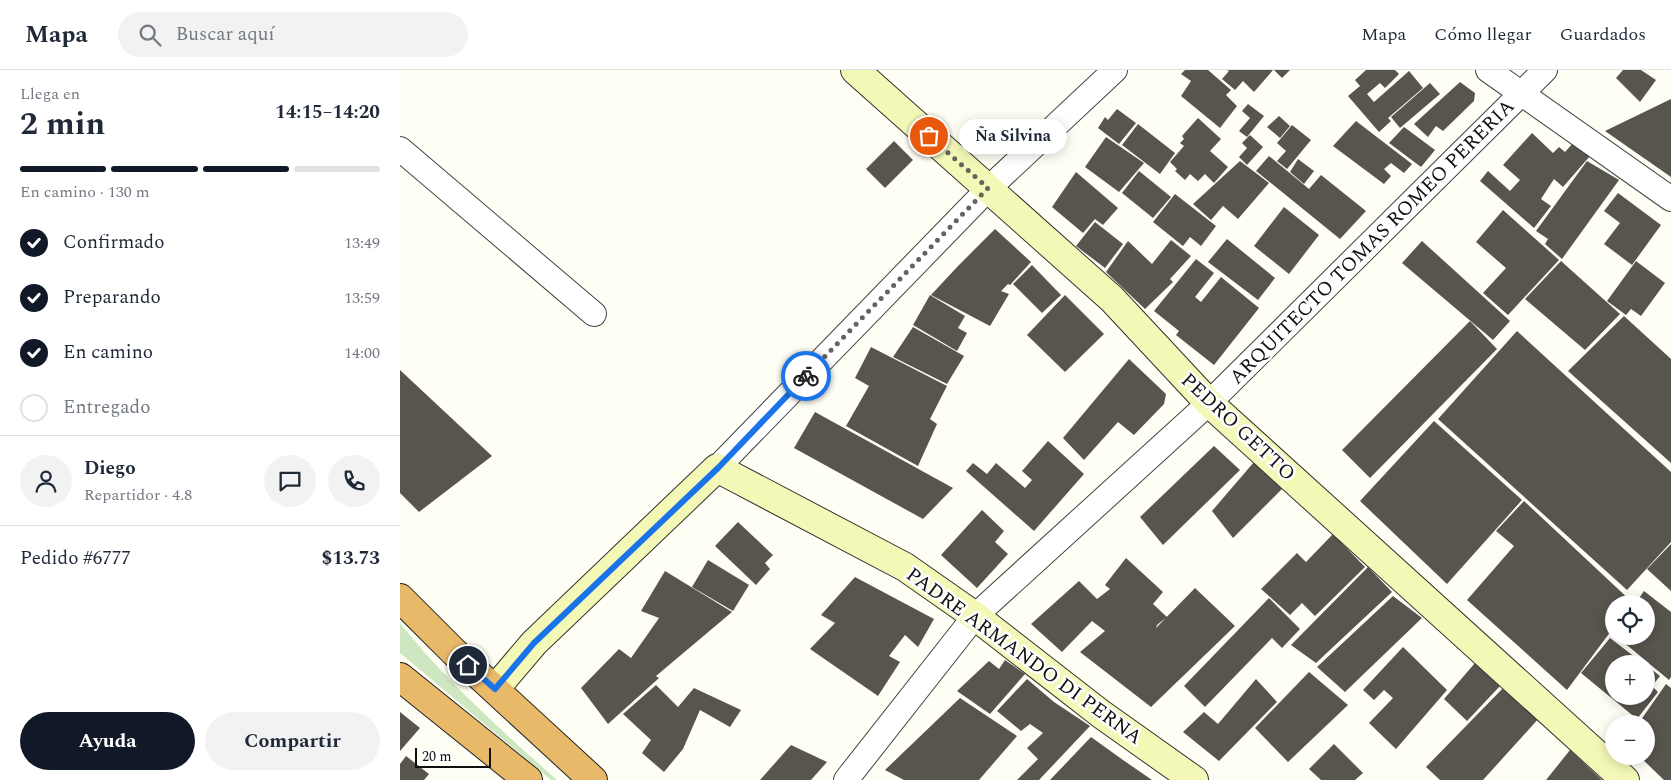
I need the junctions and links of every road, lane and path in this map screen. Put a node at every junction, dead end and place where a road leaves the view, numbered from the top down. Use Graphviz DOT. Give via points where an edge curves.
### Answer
graph roads {
  1 [pos="855,70"];
  2 [pos="1115,70"];
  3 [pos="1488,70"];
  4 [pos="1545,70"];
  5 [pos="1521,94"];
  6 [pos="400,149"];
  7 [pos="988,188"];
  8 [pos="1671,199"];
  9 [pos="594,314"];
  10 [pos="1209,403"];
  11 [pos="718,468"];
  12 [pos="400,598"];
  13 [pos="975,616"];
  14 [pos="400,677"];
  15 [pos="495,689"];
  16 [pos="528,780"];
  17 [pos="592,780"];
  18 [pos="846,780"];
  19 [pos="1194,780"];
  20 [pos="1625,780"];
  1 -- 7 [label="street, PEDRO GETTO"];
  2 -- 7 [label="street"];
  3 -- 5 [label="street"];
  4 -- 5 [label="street, ARQUITECTO TOMAS ROMEO PERERIA"];
  5 -- 8 [label="street"];
  5 -- 10 [label="street, ARQUITECTO TOMAS ROMEO PERERIA"];
  6 -- 9 [label="street"];
  7 -- 10 [label="street, PEDRO GETTO" via="1112,299"];
  7 -- 11 [label="street"];
  10 -- 13 [label="street, ARQUITECTO TOMAS ROMEO PERERIA"];
  10 -- 20 [label="street, PEDRO GETTO"];
  11 -- 13 [label="street, PADRE ARMANDO DI PERNA" via="905,567"];
  11 -- 15 [label="street" via="534,643"];
  12 -- 15 [label="highway"];
  13 -- 18 [label="street, ARQUITECTO TOMAS ROMEO PERERIA"];
  13 -- 19 [label="street, PADRE ARMANDO DI PERNA" via="1100,714"];
  14 -- 16 [label="highway"];
  15 -- 17 [label="highway"];
}
